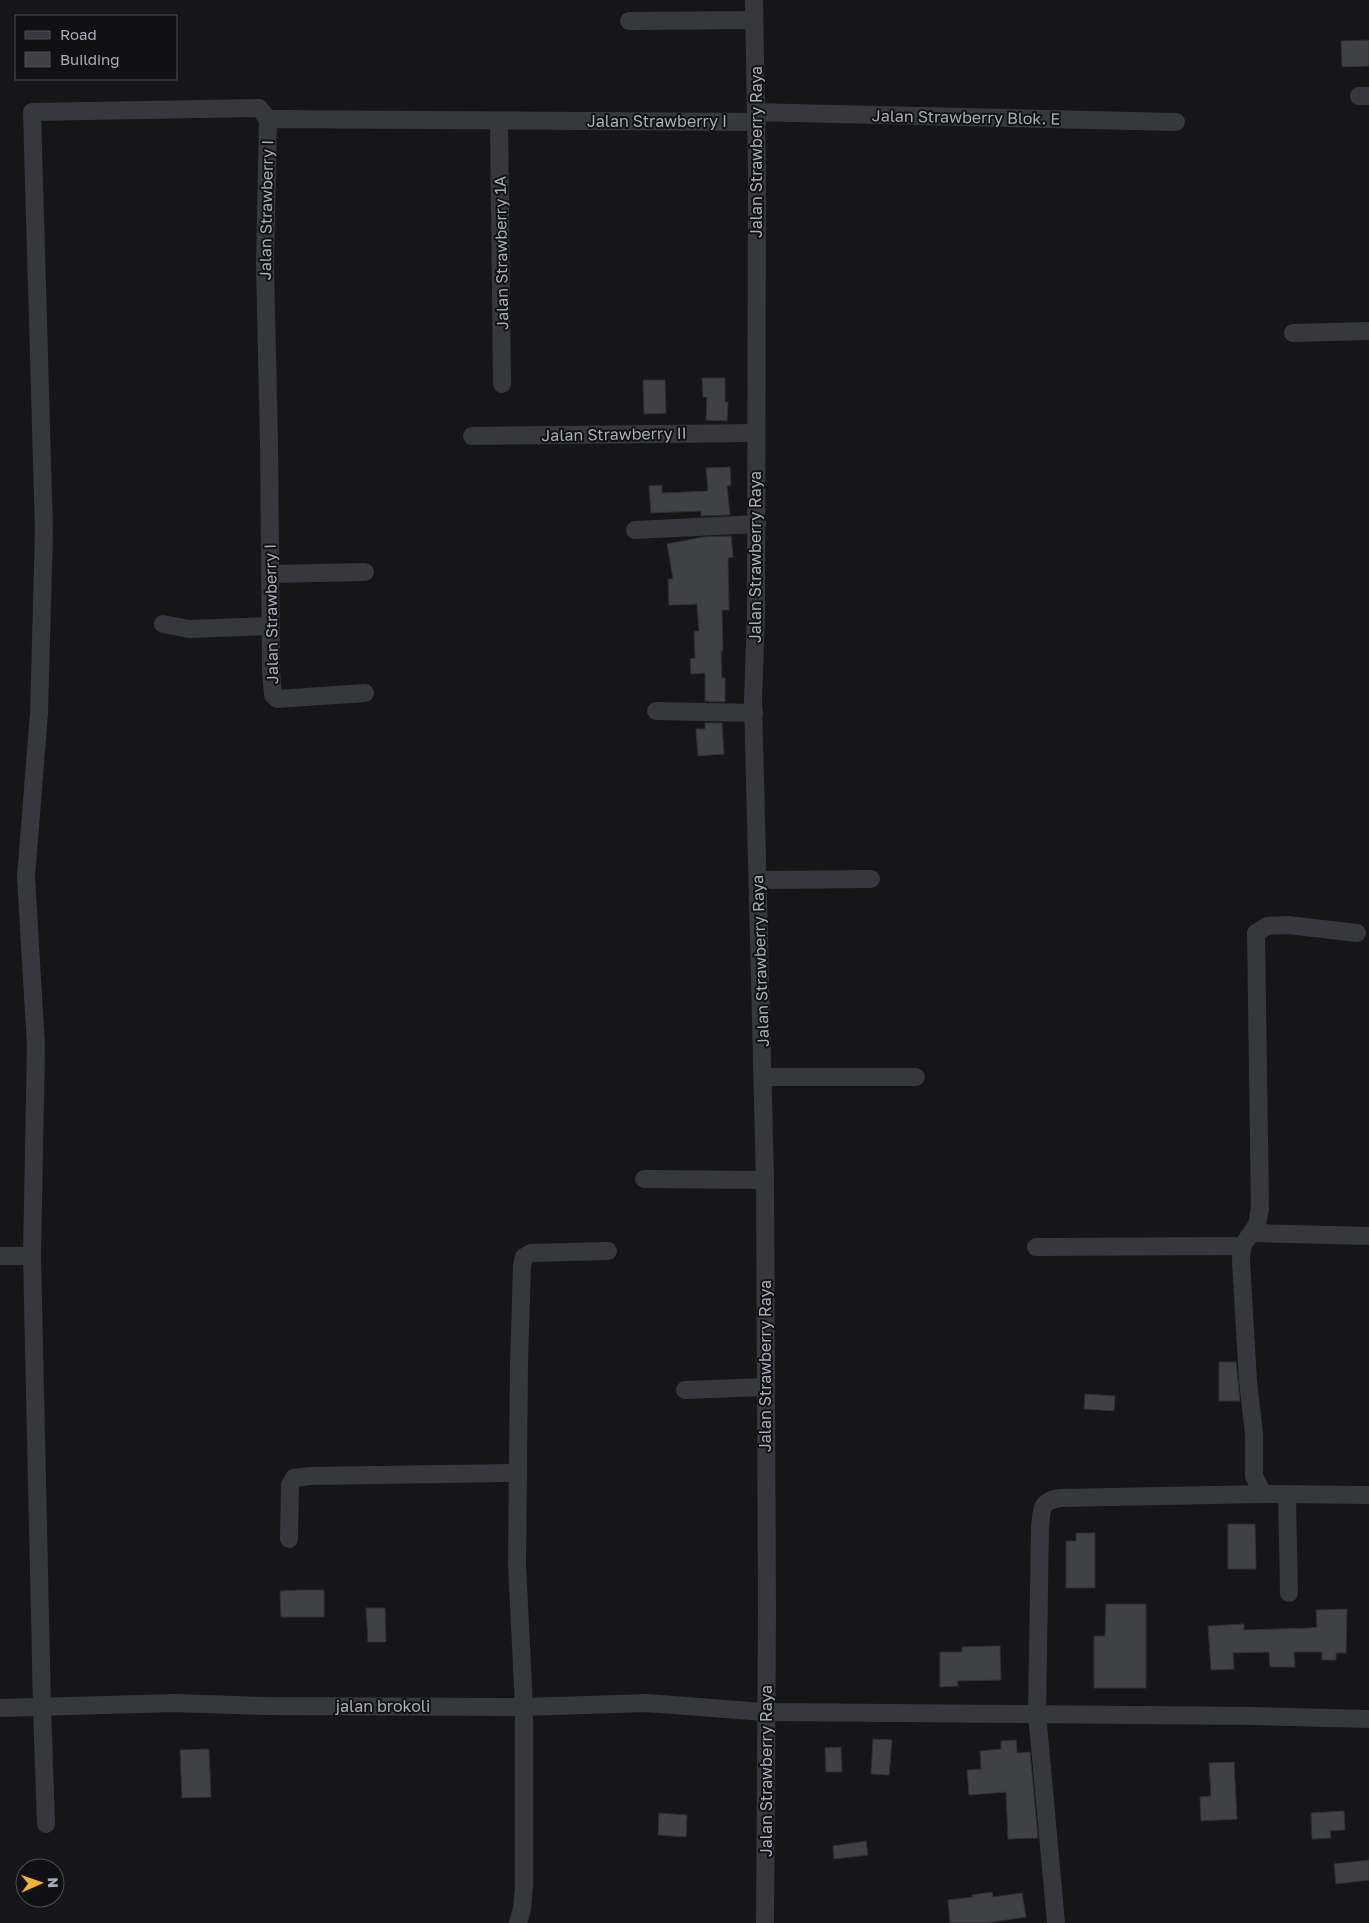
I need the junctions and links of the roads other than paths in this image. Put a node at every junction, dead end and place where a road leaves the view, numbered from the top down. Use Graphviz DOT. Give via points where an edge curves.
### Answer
graph roads {
  1 [pos="754,0"];
  2 [pos="754,20"];
  3 [pos="630,22"];
  4 [pos="757,117"];
  5 [pos="268,119"];
  6 [pos="499,121"];
  7 [pos="1176,122"];
  8 [pos="1369,331"];
  9 [pos="1293,333"];
  10 [pos="502,384"];
  11 [pos="756,433"];
  12 [pos="472,436"];
  13 [pos="756,524"];
  14 [pos="634,530"];
  15 [pos="364,572"];
  16 [pos="270,574"];
  17 [pos="163,624"];
  18 [pos="270,626"];
  19 [pos="365,693"];
  20 [pos="656,712"];
  21 [pos="754,713"];
  22 [pos="871,879"];
  23 [pos="758,880"];
  24 [pos="1356,933"];
  25 [pos="764,1077"];
  26 [pos="916,1077"];
  27 [pos="644,1179"];
  28 [pos="764,1180"];
  29 [pos="1369,1236"];
  30 [pos="1247,1240"];
  31 [pos="1036,1247"];
  32 [pos="608,1251"];
  33 [pos="0,1256"];
  34 [pos="32,1256"];
  35 [pos="765,1387"];
  36 [pos="684,1390"];
  37 [pos="518,1473"];
  38 [pos="1263,1494"];
  39 [pos="1287,1495"];
  40 [pos="1369,1495"];
  41 [pos="289,1539"];
  42 [pos="1289,1593"];
  43 [pos="42,1707"];
  44 [pos="524,1707"];
  45 [pos="0,1708"];
  46 [pos="765,1712"];
  47 [pos="1037,1713"];
  48 [pos="1369,1719"];
  49 [pos="46,1824"];
  50 [pos="518,1923"];
  51 [pos="765,1923"];
  52 [pos="1056,1923"];
  1 -- 2 [label="street, Jalan Strawberry Raya"];
  2 -- 3 [label="street"];
  2 -- 4 [label="street, Jalan Strawberry Raya"];
  4 -- 6 [label="street, Jalan Strawberry I"];
  4 -- 7 [label="street, Jalan Strawberry Blok. E"];
  4 -- 11 [label="street, Jalan Strawberry Raya"];
  5 -- 6 [label="street, Jalan Strawberry I"];
  5 -- 16 [label="street, Jalan Strawberry I" via="264,265"];
  5 -- 34 [label="street" via="259,108 32,112 44,531 39,713 26,877 36,1046"];
  6 -- 10 [label="street, Jalan Strawberry 1A"];
  8 -- 9 [label="street"];
  11 -- 12 [label="street, Jalan Strawberry II"];
  11 -- 13 [label="street, Jalan Strawberry Raya"];
  13 -- 14 [label="street"];
  13 -- 21 [label="street, Jalan Strawberry Raya"];
  15 -- 16 [label="street"];
  16 -- 18 [label="street, Jalan Strawberry I"];
  17 -- 18 [label="street" via="189,629"];
  18 -- 19 [label="street, Jalan Strawberry I" via="271,682 277,699"];
  20 -- 21 [label="street"];
  21 -- 23 [label="street, Jalan Strawberry Raya"];
  22 -- 23 [label="street"];
  23 -- 25 [label="street, Jalan Strawberry Raya"];
  24 -- 30 [label="street" via="1288,925 1267,926 1256,933 1260,1208 1257,1225"];
  25 -- 26 [label="street"];
  25 -- 28 [label="street, Jalan Strawberry Raya"];
  27 -- 28 [label="street"];
  28 -- 35 [label="street, Jalan Strawberry Raya"];
  29 -- 30 [label="street"];
  30 -- 31 [label="street"];
  30 -- 38 [label="street" via="1241,1261 1254,1434 1254,1476"];
  32 -- 37 [label="street" via="531,1253 524,1257"];
  33 -- 34 [label="street"];
  34 -- 43 [label="street"];
  35 -- 36 [label="street"];
  35 -- 46 [label="street, Jalan Strawberry Raya"];
  37 -- 41 [label="street" via="294,1478 290,1485"];
  37 -- 44 [label="street" via="517,1565"];
  38 -- 39 [label="street"];
  38 -- 47 [label="street" via="1060,1498 1045,1503 1040,1527"];
  39 -- 40 [label="street"];
  39 -- 42 [label="street"];
  43 -- 44 [label="street, jalan brokoli" via="175,1703"];
  43 -- 45 [label="street, jalan brokoli"];
  43 -- 49 [label="street"];
  44 -- 46 [label="street, jalan brokoli" via="647,1704"];
  44 -- 50 [label="street" via="524,1886"];
  46 -- 47 [label="street, jalan brokoli"];
  46 -- 51 [label="street, Jalan Strawberry Raya"];
  47 -- 48 [label="street, jalan brokoli"];
  47 -- 52 [label="street"];
}
